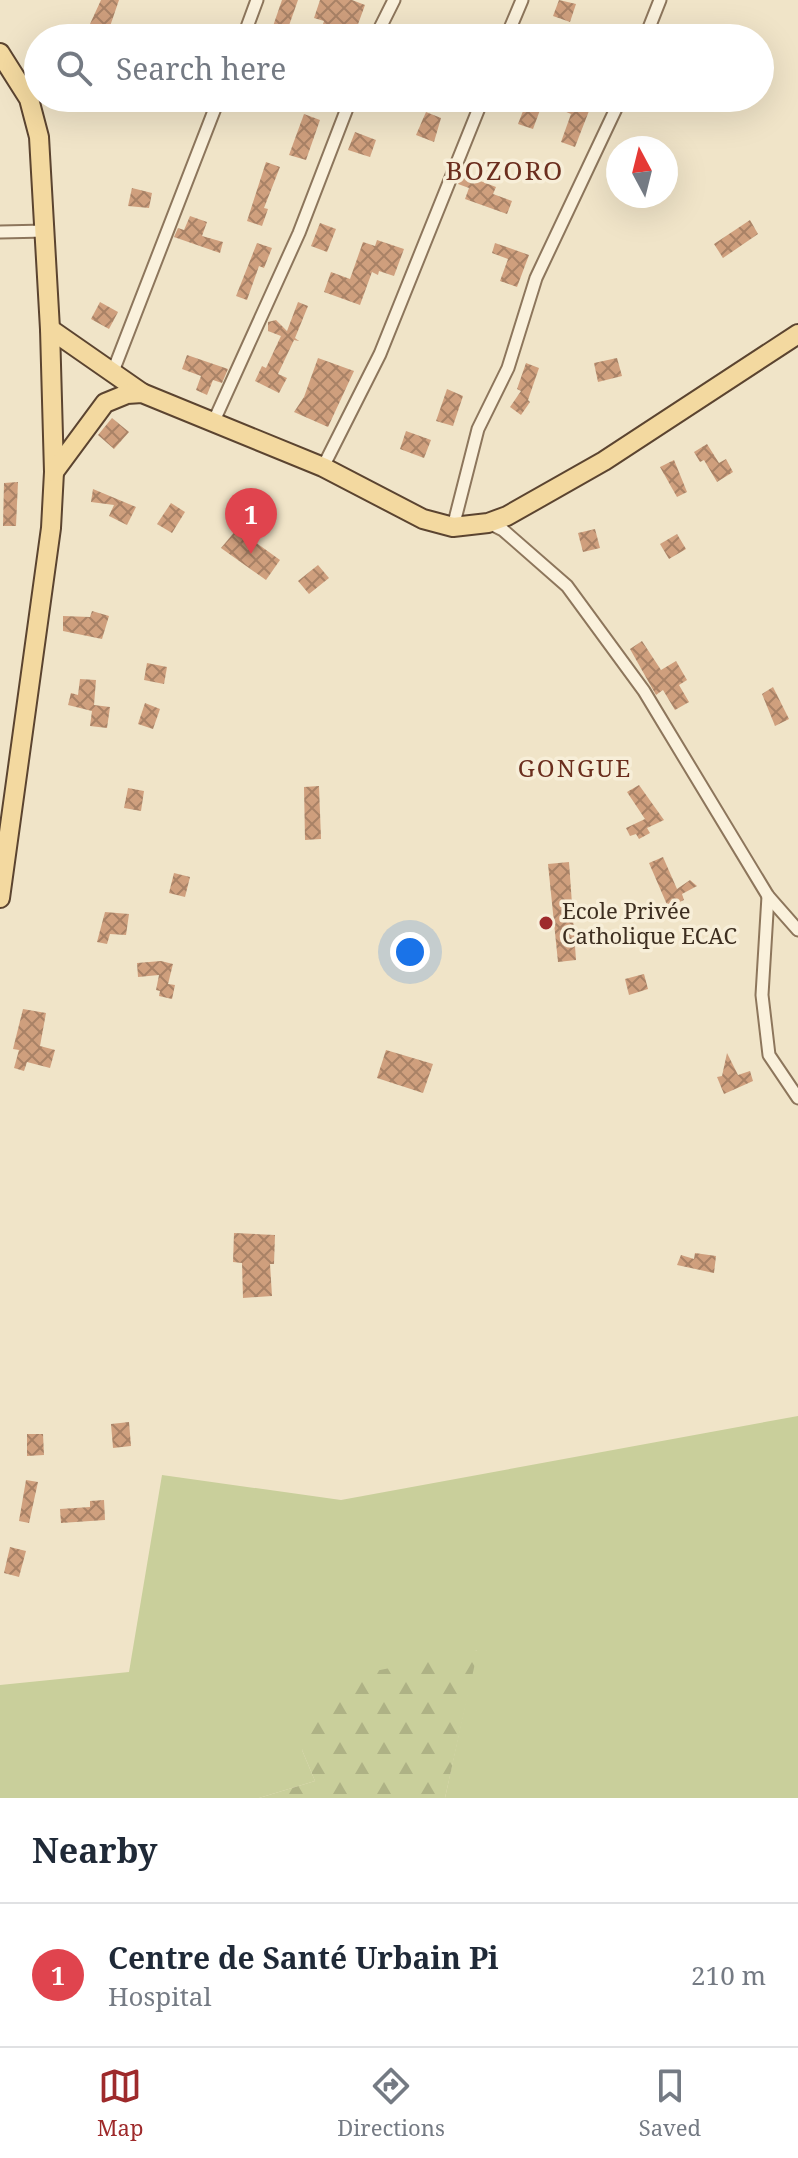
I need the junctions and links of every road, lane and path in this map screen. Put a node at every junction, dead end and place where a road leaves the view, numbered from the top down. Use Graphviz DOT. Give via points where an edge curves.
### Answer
graph roads {
  1 [pos="257,0"];
  2 [pos="394,0"];
  3 [pos="522,0"];
  4 [pos="660,0"];
  5 [pos="248,24"];
  6 [pos="382,24"];
  7 [pos="512,24"];
  8 [pos="651,24"];
  9 [pos="0,53"];
  10 [pos="24,91"];
  11 [pos="32,112"];
  12 [pos="214,112"];
  13 [pos="346,112"];
  14 [pos="477,112"];
  15 [pos="614,112"];
  16 [pos="46,231"];
  17 [pos="0,232"];
  18 [pos="50,329"];
  19 [pos="798,334"];
  20 [pos="112,374"];
  21 [pos="142,393"];
  22 [pos="213,423"];
  23 [pos="323,467"];
  24 [pos="54,472"];
  25 [pos="488,523"];
  26 [pos="453,527"];
  27 [pos="768,896"];
  28 [pos="0,898"];
  29 [pos="798,930"];
  30 [pos="798,1098"];
  1 -- 5 [label="street"];
  2 -- 6 [label="street"];
  3 -- 7 [label="street"];
  4 -- 8 [label="street"];
  9 -- 10 [label="main road"];
  11 -- 16 [label="main road"];
  12 -- 20 [label="street"];
  13 -- 22 [label="street" via="299,233"];
  14 -- 23 [label="street" via="380,354"];
  15 -- 26 [label="street" via="536,278 508,368 478,429"];
  16 -- 17 [label="street"];
  16 -- 18 [label="main road"];
  18 -- 20 [label="main road"];
  18 -- 24 [label="main road"];
  19 -- 25 [label="main road" via="604,461"];
  20 -- 21 [label="main road"];
  21 -- 22 [label="main road"];
  21 -- 24 [label="main road" via="105,403"];
  22 -- 23 [label="main road"];
  23 -- 26 [label="main road" via="423,519"];
  24 -- 28 [label="main road" via="51,528"];
  25 -- 26 [label="main road"];
  25 -- 27 [label="street" via="567,586 644,691"];
  27 -- 29 [label="street"];
  27 -- 30 [label="street" via="762,995 769,1055"];
}
